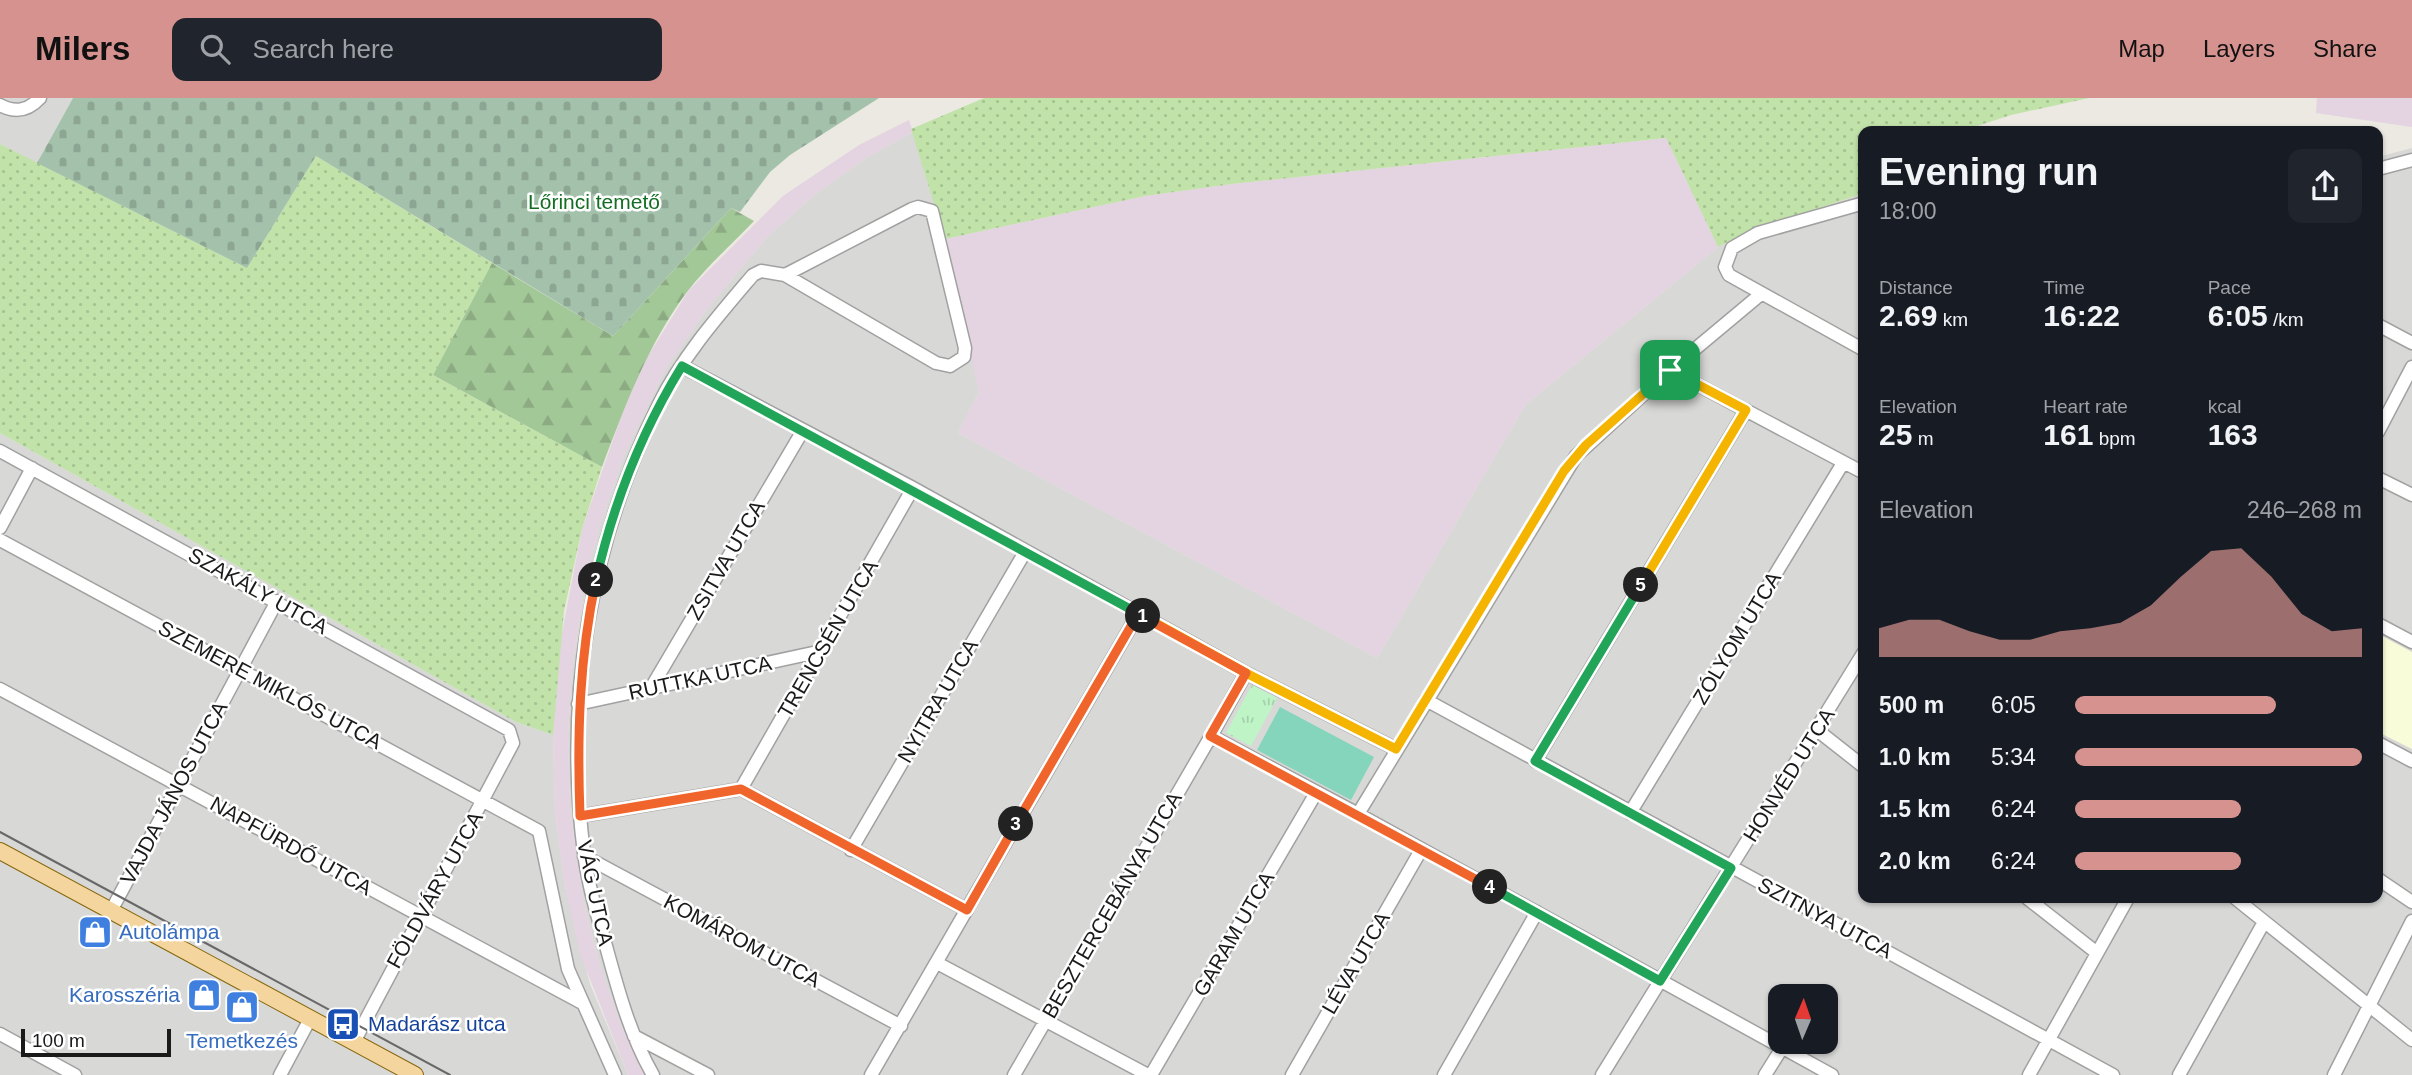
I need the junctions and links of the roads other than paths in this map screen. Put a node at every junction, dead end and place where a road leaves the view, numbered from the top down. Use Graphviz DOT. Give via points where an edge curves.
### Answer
graph roads {
  1 [pos="40,98"];
  2 [pos="5,104"];
  3 [pos="2412,160"];
  4 [pos="2383,168"];
  5 [pos="1858,205"];
  6 [pos="785,275"];
  7 [pos="1761,294"];
  8 [pos="2383,328"];
  9 [pos="2412,343"];
  10 [pos="1858,347"];
  11 [pos="682,366"];
  12 [pos="2412,367"];
  13 [pos="1670,370"];
  14 [pos="1746,410"];
  15 [pos="2383,422"];
  16 [pos="802,432"];
  17 [pos="0,451"];
  18 [pos="1843,463"];
  19 [pos="32,468"];
  20 [pos="1858,470"];
  21 [pos="2383,480"];
  22 [pos="913,488"];
  23 [pos="2412,495"];
  24 [pos="0,528"];
  25 [pos="0,540"];
  26 [pos="1025,552"];
  27 [pos="277,601"];
  28 [pos="1138,614"];
  29 [pos="2383,627"];
  30 [pos="2412,642"];
  31 [pos="822,652"];
  32 [pos="1858,662"];
  33 [pos="239,668"];
  34 [pos="1246,673"];
  35 [pos="651,688"];
  36 [pos="0,689"];
  37 [pos="1426,700"];
  38 [pos="578,704"];
  39 [pos="1818,730"];
  40 [pos="1210,736"];
  41 [pos="513,737"];
  42 [pos="2383,746"];
  43 [pos="1396,749"];
  44 [pos="1535,761"];
  45 [pos="2412,761"];
  46 [pos="1858,762"];
  47 [pos="178,784"];
  48 [pos="741,789"];
  49 [pos="1316,793"];
  50 [pos="485,800"];
  51 [pos="1630,813"];
  52 [pos="1358,814"];
  53 [pos="580,816"];
  54 [pos="540,831"];
  55 [pos="851,850"];
  56 [pos="1421,850"];
  57 [pos="0,851"];
  58 [pos="584,856"];
  59 [pos="1731,868"];
  60 [pos="2383,882"];
  61 [pos="2412,902"];
  62 [pos="2033,903"];
  63 [pos="2125,903"];
  64 [pos="2241,903"];
  65 [pos="967,910"];
  66 [pos="111,911"];
  67 [pos="1537,912"];
  68 [pos="419,917"];
  69 [pos="2412,921"];
  70 [pos="2264,922"];
  71 [pos="2096,953"];
  72 [pos="937,963"];
  73 [pos="1660,981"];
  74 [pos="582,1003"];
  75 [pos="2370,1006"];
  76 [pos="310,1018"];
  77 [pos="1046,1019"];
  78 [pos="901,1026"];
  79 [pos="0,1034"];
  80 [pos="634,1036"];
  81 [pos="2048,1039"];
  82 [pos="1768,1040"];
  83 [pos="2412,1040"];
  84 [pos="354,1042"];
  85 [pos="1778,1054"];
  86 [pos="1793,1054"];
  87 [pos="75,1075"];
  88 [pos="280,1075"];
  89 [pos="415,1075"];
  90 [pos="615,1075"];
  91 [pos="653,1075"];
  92 [pos="708,1075"];
  93 [pos="871,1075"];
  94 [pos="1014,1075"];
  95 [pos="1150,1075"];
  96 [pos="1292,1075"];
  97 [pos="1444,1075"];
  98 [pos="1602,1075"];
  99 [pos="1765,1075"];
  100 [pos="1832,1075"];
  101 [pos="2029,1075"];
  102 [pos="2113,1075"];
  103 [pos="2179,1075"];
  104 [pos="2334,1075"];
  1 -- 2 [label="street" via="22,109"];
  3 -- 4 [label="street"];
  5 -- 7 [label="street" via="1758,233 1732,248 1725,267 1729,275"];
  6 -- 6 [label="street" via="936,363 950,366 964,357 932,211 927,208 912,209"];
  6 -- 11 [label="street, VÁG UTCA" via="761,271 753,275"];
  7 -- 10 [label="street"];
  7 -- 13 [label="street"];
  8 -- 9 [label="street"];
  11 -- 16 [label="street"];
  11 -- 38 [label="street, VÁG UTCA" via="660,402 618,503 586,627"];
  12 -- 15 [label="street"];
  13 -- 14 [label="street"];
  13 -- 37 [label="street" via="1586,445 1564,471"];
  14 -- 18 [label="street"];
  14 -- 44 [label="street"];
  16 -- 22 [label="street"];
  16 -- 35 [label="street, ZSITVA UTCA"];
  17 -- 19 [label="street, SZAKÁLY UTCA"];
  18 -- 20 [label="street"];
  18 -- 51 [label="street, ZÓLYOM UTCA"];
  19 -- 24 [label="street"];
  19 -- 27 [label="street, SZAKÁLY UTCA"];
  21 -- 23 [label="street"];
  22 -- 26 [label="street"];
  22 -- 31 [label="street, TRENCSÉN UTCA"];
  25 -- 33 [label="street, SZEMERE MIKLÓS UTCA"];
  26 -- 28 [label="street"];
  26 -- 55 [label="street, NYITRA UTCA"];
  27 -- 33 [label="street, VAJDA JÁNOS UTCA"];
  27 -- 41 [label="street, SZAKÁLY UTCA" via="509,730"];
  28 -- 34 [label="street"];
  28 -- 65 [label="street"];
  29 -- 30 [label="street"];
  31 -- 35 [label="street, RUTTKA UTCA"];
  31 -- 48 [label="street, TRENCSÉN UTCA"];
  32 -- 39 [label="street, HONVÉD UTCA"];
  33 -- 47 [label="street, VAJDA JÁNOS UTCA"];
  33 -- 50 [label="street, SZEMERE MIKLÓS UTCA"];
  34 -- 40 [label="street, BESZTERCEBÁNYA UTCA"];
  34 -- 43 [label="street"];
  35 -- 38 [label="street, RUTTKA UTCA"];
  36 -- 47 [label="street, NAPFÜRDŐ UTCA"];
  37 -- 43 [label="street"];
  37 -- 44 [label="street, SZITNYA UTCA"];
  38 -- 53 [label="street, VÁG UTCA"];
  39 -- 46 [label="street"];
  39 -- 59 [label="street, HONVÉD UTCA"];
  40 -- 49 [label="street"];
  40 -- 77 [label="street, BESZTERCEBÁNYA UTCA"];
  41 -- 50 [label="street, FÖLDVÁRY UTCA"];
  42 -- 45 [label="street"];
  43 -- 52 [label="street"];
  44 -- 51 [label="street, SZITNYA UTCA"];
  47 -- 66 [label="street, VAJDA JÁNOS UTCA"];
  47 -- 68 [label="street, NAPFÜRDŐ UTCA"];
  48 -- 53 [label="street"];
  48 -- 55 [label="street"];
  49 -- 52 [label="street"];
  49 -- 95 [label="street, GARAM UTCA"];
  50 -- 54 [label="street, SZEMERE MIKLÓS UTCA"];
  50 -- 68 [label="street, FÖLDVÁRY UTCA"];
  51 -- 59 [label="street, SZITNYA UTCA"];
  52 -- 56 [label="street"];
  53 -- 58 [label="street, VÁG UTCA"];
  54 -- 74 [label="street, VÁG UTCA" via="565,955"];
  55 -- 65 [label="street"];
  56 -- 67 [label="street"];
  56 -- 96 [label="street, LÉVA UTCA"];
  57 -- 66 [label="main road"];
  58 -- 78 [label="street, KOMÁROM UTCA"];
  58 -- 80 [label="street, VÁG UTCA" via="620,999"];
  59 -- 73 [label="street, HONVÉD UTCA"];
  59 -- 81 [label="street, SZITNYA UTCA"];
  60 -- 61 [label="street"];
  62 -- 71 [label="street"];
  63 -- 71 [label="street"];
  64 -- 70 [label="street"];
  65 -- 72 [label="street"];
  66 -- 76 [label="main road"];
  67 -- 73 [label="street"];
  67 -- 97 [label="street"];
  68 -- 74 [label="street, NAPFÜRDŐ UTCA"];
  68 -- 84 [label="street, FÖLDVÁRY UTCA"];
  69 -- 75 [label="street"];
  70 -- 75 [label="street"];
  70 -- 103 [label="street"];
  71 -- 81 [label="street"];
  72 -- 77 [label="street"];
  72 -- 78 [label="street"];
  73 -- 82 [label="street"];
  73 -- 98 [label="street, HONVÉD UTCA"];
  74 -- 90 [label="street, VÁG UTCA"];
  75 -- 83 [label="street"];
  75 -- 104 [label="street"];
  76 -- 84 [label="main road"];
  76 -- 88 [label="street"];
  77 -- 94 [label="street, BESZTERCEBÁNYA UTCA"];
  77 -- 95 [label="street"];
  78 -- 93 [label="street"];
  79 -- 87 [label="street"];
  80 -- 91 [label="street, VÁG UTCA"];
  80 -- 92 [label="street"];
  81 -- 101 [label="street"];
  81 -- 102 [label="street, SZITNYA UTCA"];
  84 -- 89 [label="main road"];
  85 -- 99 [label="street"];
  86 -- 100 [label="street"];
}
